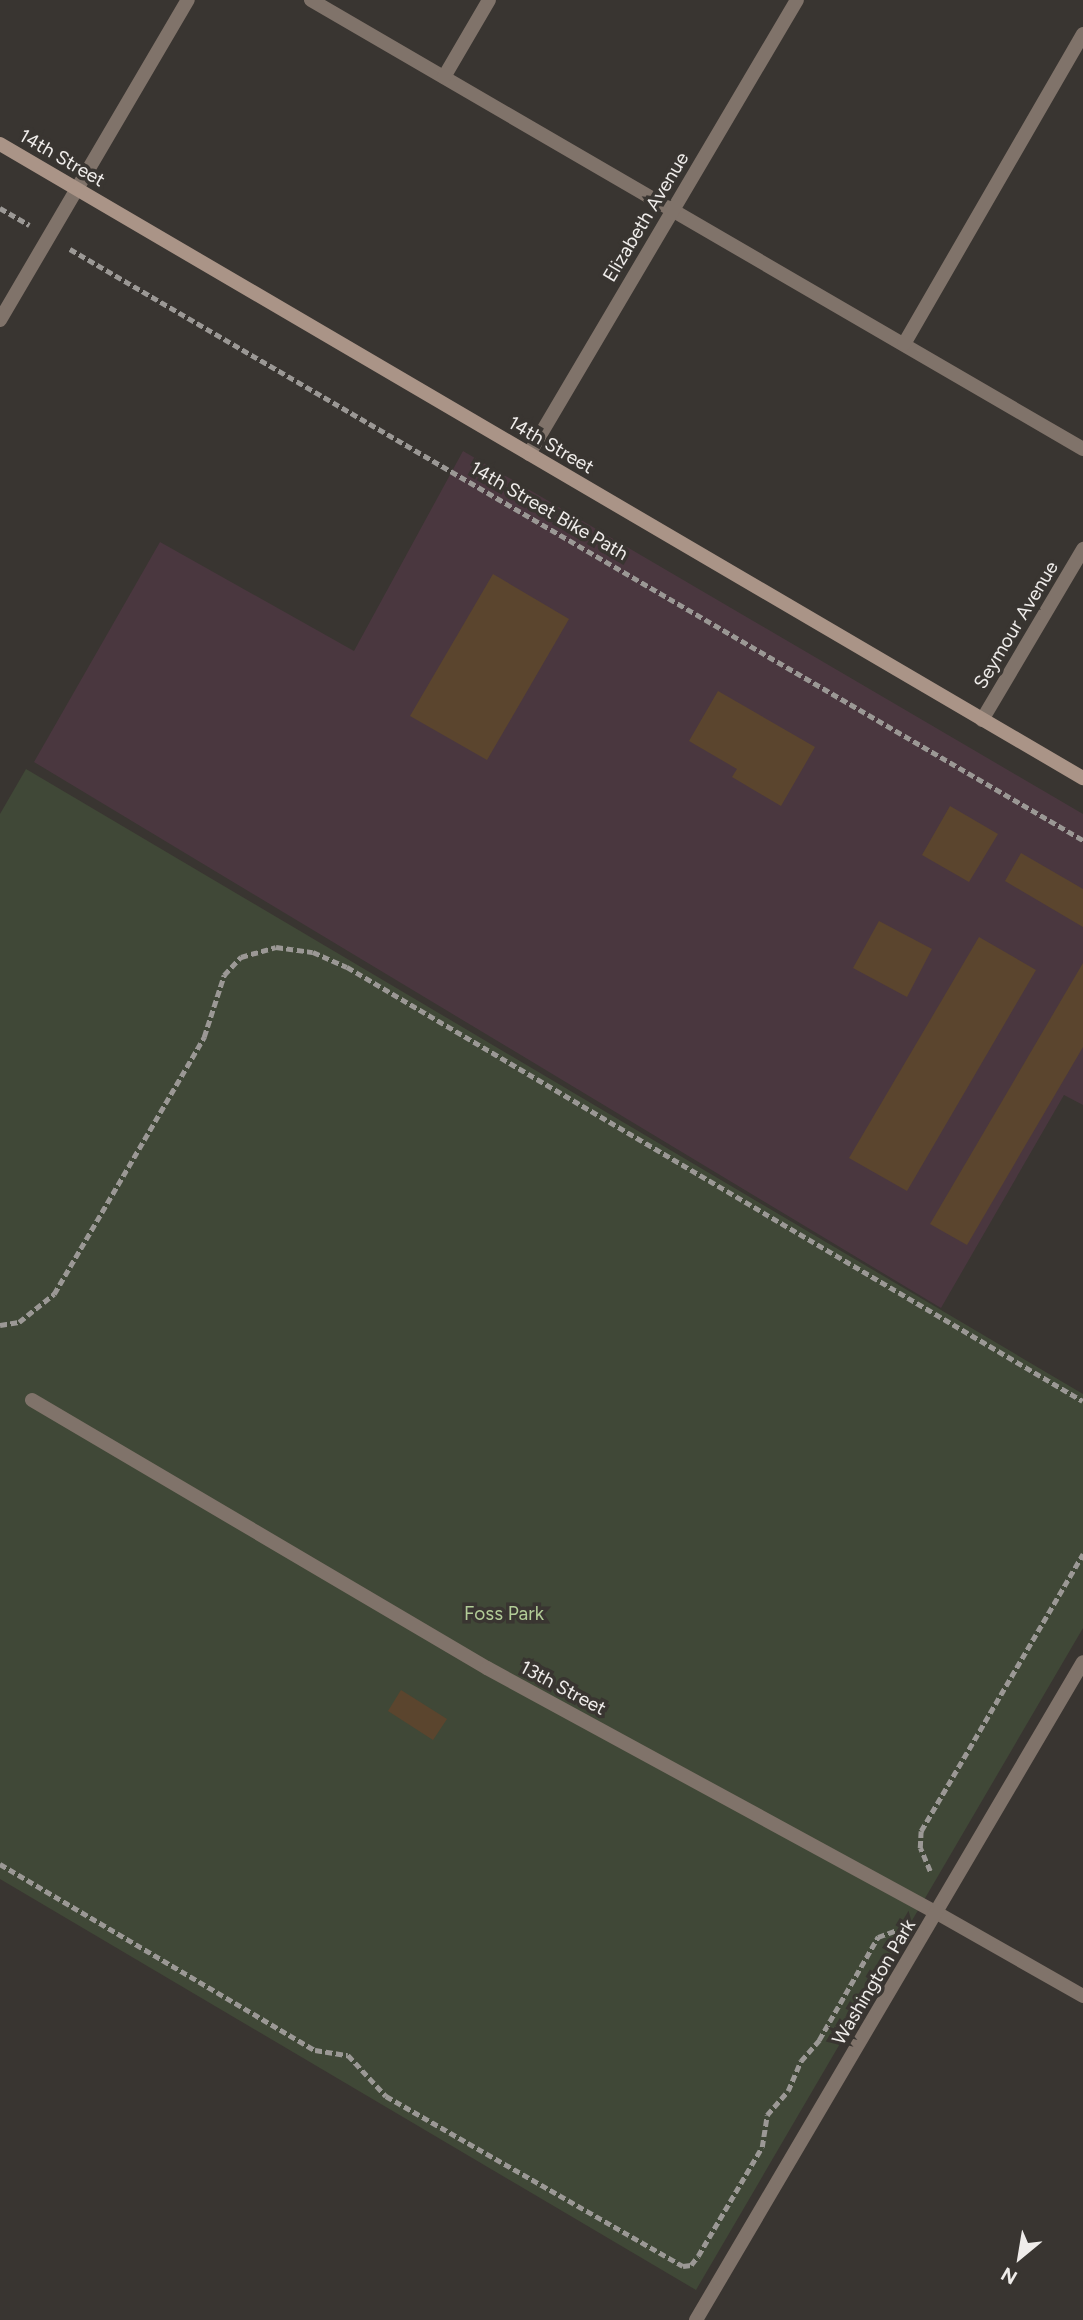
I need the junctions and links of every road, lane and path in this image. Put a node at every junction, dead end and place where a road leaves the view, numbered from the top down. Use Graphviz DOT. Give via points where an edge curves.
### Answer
graph roads {
  1 [pos="188,0"];
  2 [pos="312,0"];
  3 [pos="489,0"];
  4 [pos="797,0"];
  5 [pos="1083,34"];
  6 [pos="444,77"];
  7 [pos="0,144"];
  8 [pos="77,189"];
  9 [pos="0,208"];
  10 [pos="673,210"];
  11 [pos="49,236"];
  12 [pos="0,320"];
  13 [pos="904,344"];
  14 [pos="1083,449"];
  15 [pos="529,454"];
  16 [pos="1083,549"];
  17 [pos="982,720"];
  18 [pos="1083,778"];
  19 [pos="1083,840"];
  20 [pos="0,1325"];
  21 [pos="32,1400"];
  22 [pos="1083,1401"];
  23 [pos="1083,1554"];
  24 [pos="1083,1662"];
  25 [pos="0,1864"];
  26 [pos="918,1902"];
  27 [pos="937,1913"];
  28 [pos="1083,1997"];
  29 [pos="696,2320"];
  1 -- 8 [label="street"];
  2 -- 6 [label="street"];
  3 -- 6 [label="street"];
  4 -- 10 [label="street, Elizabeth Avenue"];
  5 -- 13 [label="street"];
  6 -- 10 [label="street"];
  7 -- 8 [label="street, 14th Street"];
  8 -- 11 [label="street"];
  8 -- 15 [label="street, 14th Street"];
  9 -- 11 [label="path, 14th Street Bike Path"];
  10 -- 13 [label="street"];
  10 -- 15 [label="street, Elizabeth Avenue"];
  11 -- 12 [label="street"];
  11 -- 19 [label="path, 14th Street Bike Path"];
  13 -- 14 [label="street"];
  15 -- 17 [label="street, 14th Street"];
  16 -- 17 [label="street, Seymour Avenue"];
  17 -- 18 [label="street, 14th Street"];
  20 -- 22 [label="path" via="19,1322 54,1294 204,1037 224,975 241,957 275,947 313,952 347,967"];
  21 -- 26 [label="street, 13th Street" via="488,1668"];
  23 -- 26 [label="path" via="921,1832 920,1848 932,1876"];
  24 -- 27 [label="street, Washington Park"];
  25 -- 26 [label="path" via="315,2050 348,2055 386,2096 683,2266 691,2265 698,2256 762,2147 767,2115 788,2091 801,2061 819,2040 878,1937 901,1930"];
  26 -- 27 [label="street, 13th Street"];
  27 -- 28 [label="street, 13th Street"];
  27 -- 29 [label="street, Washington Park"];
}
